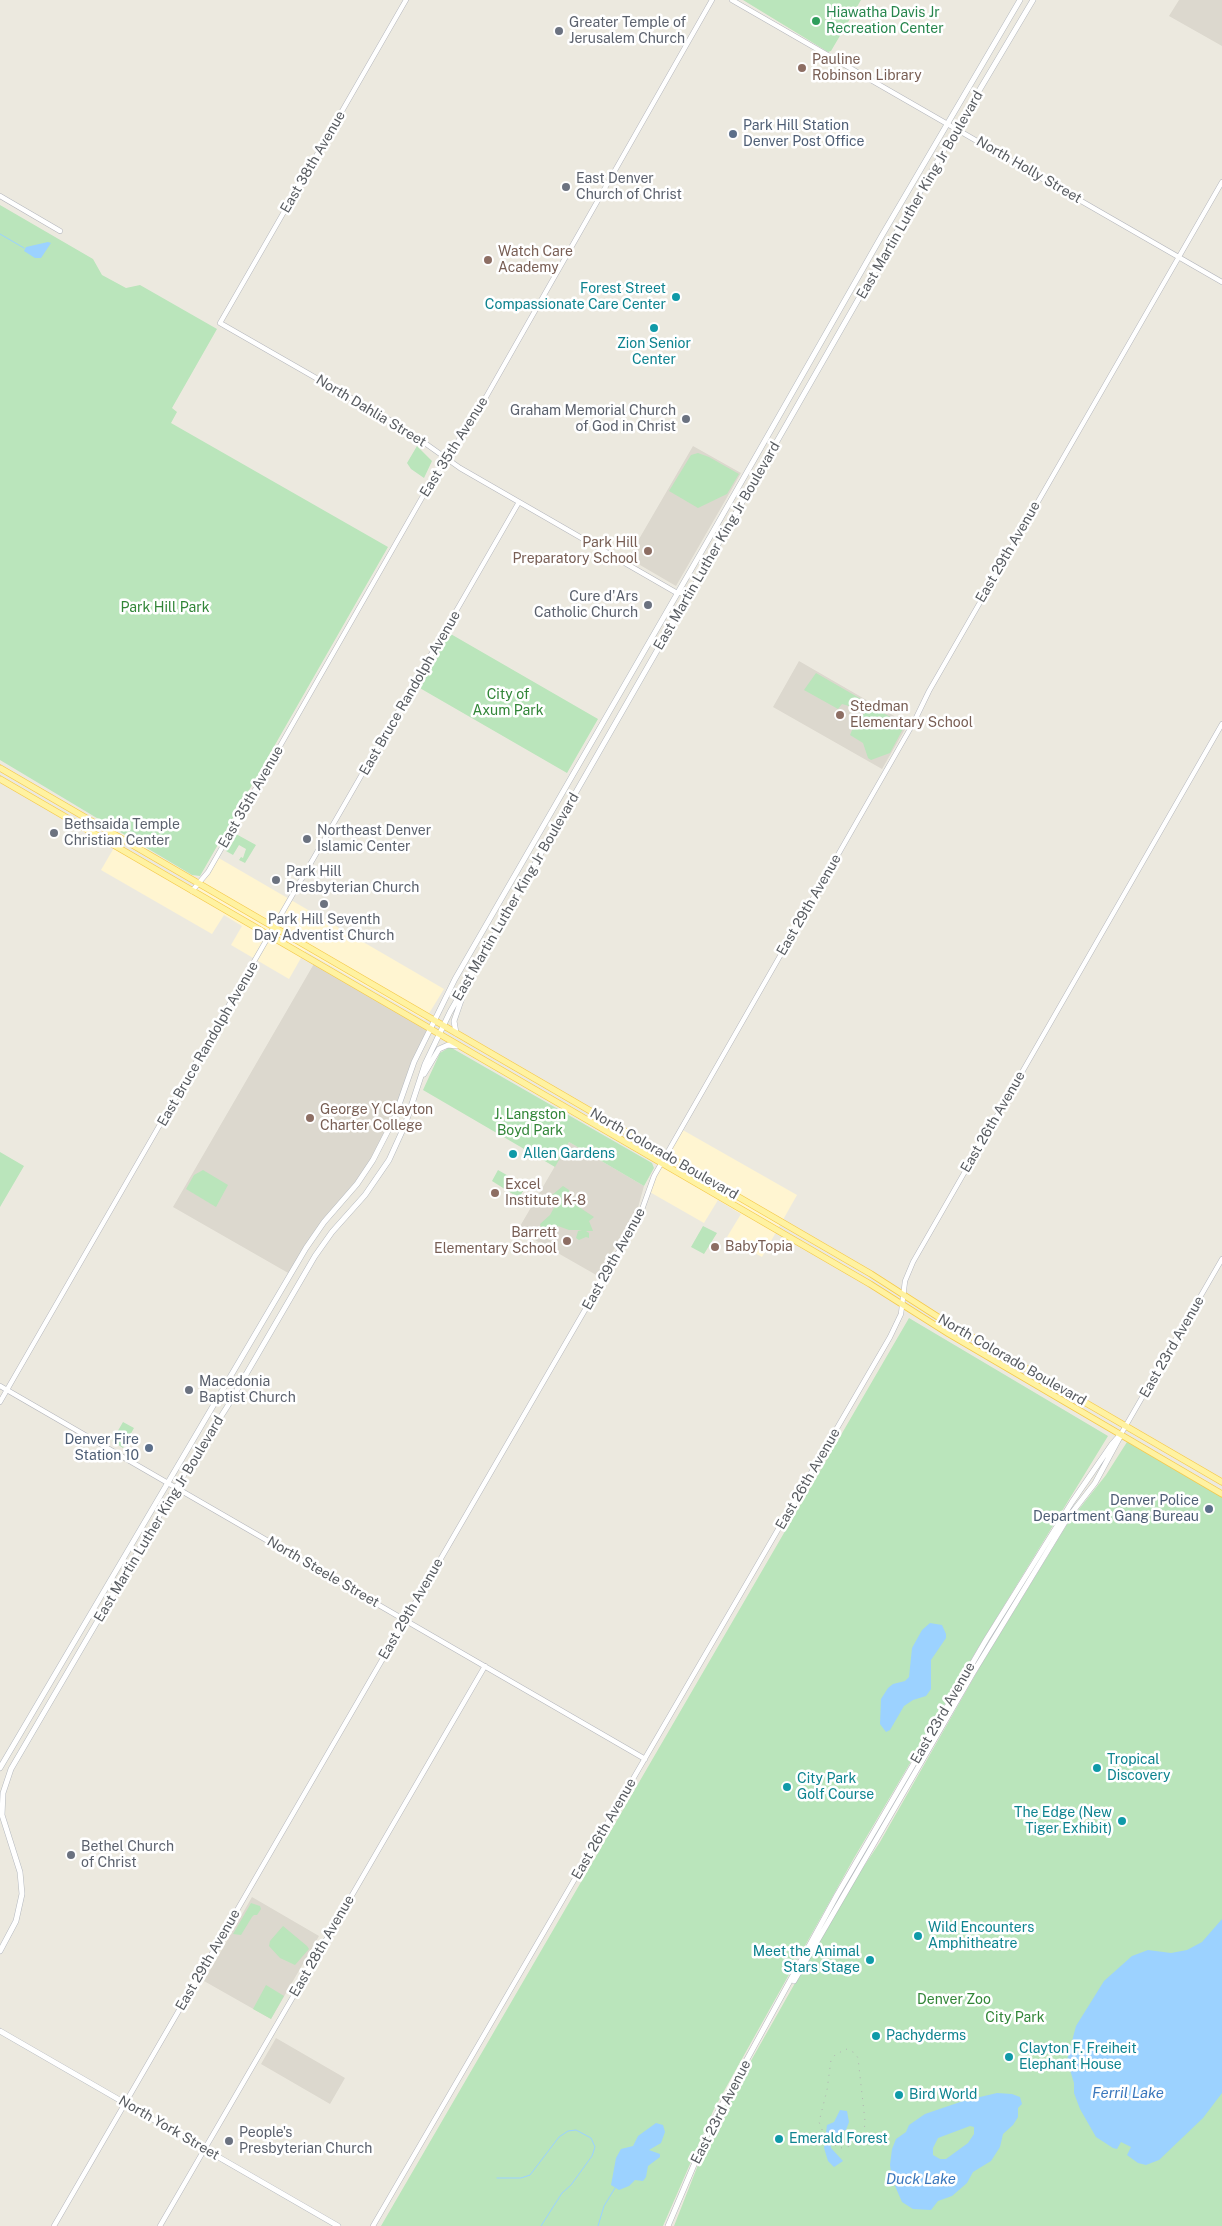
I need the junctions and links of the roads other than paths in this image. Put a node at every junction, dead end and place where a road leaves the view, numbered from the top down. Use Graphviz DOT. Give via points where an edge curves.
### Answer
graph roads {
  1 [pos="406,0"];
  2 [pos="712,0"];
  3 [pos="732,0"];
  4 [pos="1020,0"];
  5 [pos="1033,0"];
  6 [pos="948,123"];
  7 [pos="958,129"];
  8 [pos="1222,182"];
  9 [pos="0,196"];
  10 [pos="60,231"];
  11 [pos="1178,256"];
  12 [pos="1222,282"];
  13 [pos="220,323"];
  14 [pos="447,458"];
  15 [pos="519,502"];
  16 [pos="691,592"];
  17 [pos="677,594"];
  18 [pos="1222,724"];
  19 [pos="0,768"];
  20 [pos="0,779"];
  21 [pos="200,884"];
  22 [pos="192,891"];
  23 [pos="275,928"];
  24 [pos="270,936"];
  25 [pos="469,978"];
  26 [pos="434,1020"];
  27 [pos="443,1025"];
  28 [pos="430,1029"];
  29 [pos="439,1034"];
  30 [pos="457,1034"];
  31 [pos="460,1046"];
  32 [pos="415,1090"];
  33 [pos="666,1155"];
  34 [pos="661,1163"];
  35 [pos="1222,1259"];
  36 [pos="902,1293"];
  37 [pos="902,1304"];
  38 [pos="0,1386"];
  39 [pos="7,1390"];
  40 [pos="0,1402"];
  41 [pos="1126,1426"];
  42 [pos="1121,1434"];
  43 [pos="1222,1482"];
  44 [pos="166,1483"];
  45 [pos="175,1488"];
  46 [pos="1222,1494"];
  47 [pos="1029,1571"];
  48 [pos="1015,1603"];
  49 [pos="405,1620"];
  50 [pos="485,1666"];
  51 [pos="645,1759"];
  52 [pos="0,1768"];
  53 [pos="0,1951"];
  54 [pos="780,2002"];
  55 [pos="0,2030"];
  56 [pos="125,2103"];
  57 [pos="204,2149"];
  58 [pos="54,2226"];
  59 [pos="160,2226"];
  60 [pos="338,2226"];
  61 [pos="373,2226"];
  62 [pos="668,2226"];
  1 -- 13 [label="street, East 38th Avenue"];
  2 -- 14 [label="street, East 35th Avenue" via="486,397"];
  3 -- 6 [label="street, North Holly Street"];
  4 -- 6 [label="main road, East Martin Luther King Jr Boulevard"];
  5 -- 7 [label="main road, East Martin Luther King Jr Boulevard"];
  6 -- 7 [label="street, North Holly Street"];
  6 -- 17 [label="main road, East Martin Luther King Jr Boulevard"];
  7 -- 11 [label="street, North Holly Street"];
  7 -- 16 [label="main road, East Martin Luther King Jr Boulevard"];
  8 -- 11 [label="street, East 29th Avenue"];
  9 -- 10 [label="street"];
  11 -- 12 [label="street, North Holly Street"];
  11 -- 33 [label="street, East 29th Avenue"];
  13 -- 14 [label="street, North Dahlia Street" via="405,429"];
  14 -- 15 [label="street, North Dahlia Street"];
  14 -- 21 [label="street, East 35th Avenue"];
  15 -- 17 [label="street, North Dahlia Street"];
  15 -- 23 [label="street, East Bruce Randolph Avenue"];
  16 -- 17 [label="street"];
  16 -- 25 [label="main road, East Martin Luther King Jr Boulevard"];
  17 -- 26 [label="main road, East Martin Luther King Jr Boulevard"];
  18 -- 36 [label="street, East 26th Avenue" via="913,1262"];
  19 -- 21 [label="main road, North Colorado Boulevard"];
  20 -- 22 [label="main road, North Colorado Boulevard"];
  21 -- 22 [label="street, East 35th Avenue"];
  21 -- 23 [label="main road, North Colorado Boulevard"];
  22 -- 24 [label="main road, North Colorado Boulevard"];
  23 -- 24 [label="street, East Bruce Randolph Avenue"];
  23 -- 26 [label="main road, North Colorado Boulevard"];
  24 -- 28 [label="main road, North Colorado Boulevard"];
  24 -- 39 [label="street, East Bruce Randolph Avenue"];
  25 -- 27 [label="main road, East Martin Luther King Jr Boulevard"];
  25 -- 30 [label="main road" via="454,1021"];
  26 -- 27 [label="main road, North Colorado Boulevard"];
  26 -- 28 [label="main road, East Martin Luther King Jr Boulevard"];
  27 -- 29 [label="main road, East Martin Luther King Jr Boulevard"];
  27 -- 30 [label="main road, North Colorado Boulevard"];
  28 -- 29 [label="main road, North Colorado Boulevard"];
  28 -- 44 [label="main road, East Martin Luther King Jr Boulevard" via="391,1125 373,1160 310,1240"];
  29 -- 31 [label="main road, North Colorado Boulevard"];
  29 -- 32 [label="main road, East Martin Luther King Jr Boulevard"];
  30 -- 33 [label="main road, North Colorado Boulevard"];
  31 -- 32 [label="main road" via="450,1044 439,1049"];
  31 -- 34 [label="main road, North Colorado Boulevard"];
  32 -- 45 [label="main road, East Martin Luther King Jr Boulevard" via="389,1160 365,1195 321,1247 227,1407"];
  33 -- 34 [label="street, East 29th Avenue"];
  33 -- 36 [label="main road, North Colorado Boulevard"];
  34 -- 37 [label="main road, North Colorado Boulevard"];
  34 -- 49 [label="street, East 29th Avenue" via="650,1184 642,1213"];
  35 -- 41 [label="street, East 23rd Avenue"];
  36 -- 37 [label="street, East 26th Avenue"];
  36 -- 41 [label="main road, North Colorado Boulevard"];
  37 -- 42 [label="main road, North Colorado Boulevard" via="956,1339"];
  37 -- 51 [label="street, East 26th Avenue" via="890,1337"];
  38 -- 39 [label="street, North Steele Street"];
  39 -- 40 [label="street, East Bruce Randolph Avenue"];
  39 -- 44 [label="street, North Steele Street"];
  41 -- 42 [label="street, East 23rd Avenue"];
  41 -- 43 [label="main road, North Colorado Boulevard"];
  42 -- 46 [label="main road, North Colorado Boulevard"];
  42 -- 47 [label="main road, East 23rd Avenue" via="1072,1502"];
  42 -- 48 [label="main road, East 23rd Avenue" via="1095,1483 1067,1519"];
  44 -- 45 [label="street, North Steele Street"];
  44 -- 52 [label="main road, East Martin Luther King Jr Boulevard"];
  45 -- 49 [label="street, North Steele Street"];
  45 -- 53 [label="main road, East Martin Luther King Jr Boulevard" via="11,1769 3,1793 3,1822 22,1889 17,1917"];
  47 -- 48 [label="main road"];
  47 -- 54 [label="main road, East 23rd Avenue" via="838,1894"];
  48 -- 54 [label="main road, East 23rd Avenue"];
  49 -- 50 [label="street, North Steele Street"];
  49 -- 56 [label="street, East 29th Avenue"];
  50 -- 51 [label="street, North Steele Street"];
  50 -- 57 [label="street, East 28th Avenue"];
  51 -- 61 [label="street, East 26th Avenue"];
  54 -- 62 [label="main road, East 23rd Avenue" via="711,2125"];
  55 -- 56 [label="main road, North York Street"];
  56 -- 57 [label="main road, North York Street"];
  56 -- 58 [label="street, East 29th Avenue"];
  57 -- 59 [label="street, East 28th Avenue"];
  57 -- 60 [label="main road, North York Street"];
}
